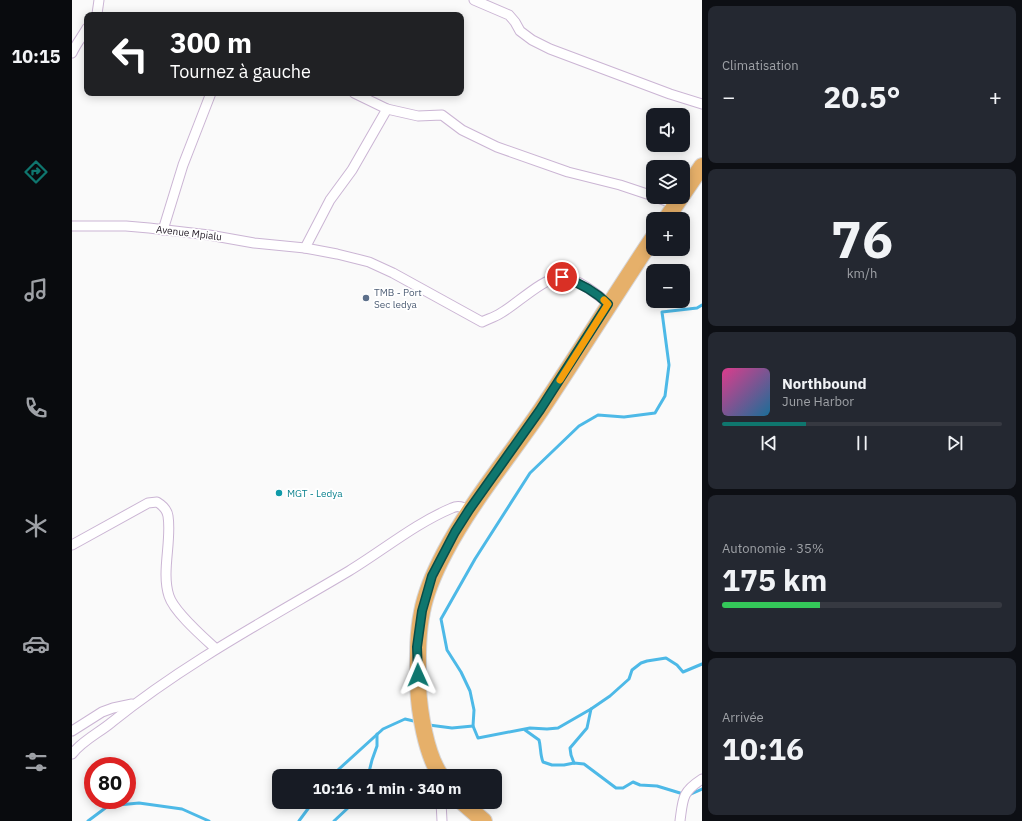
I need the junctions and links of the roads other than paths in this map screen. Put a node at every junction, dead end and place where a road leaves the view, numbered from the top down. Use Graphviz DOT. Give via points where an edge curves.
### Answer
graph roads {
  1 [pos="99,0"];
  2 [pos="474,0"];
  3 [pos="485,2"];
  4 [pos="98,12"];
  5 [pos="84,34"];
  6 [pos="72,53"];
  7 [pos="210,96"];
  8 [pos="360,96"];
  9 [pos="702,104"];
  10 [pos="387,109"];
  11 [pos="702,166"];
  12 [pos="690,183"];
  13 [pos="646,194"];
  14 [pos="72,226"];
  15 [pos="163,230"];
  16 [pos="305,248"];
  17 [pos="646,248"];
  18 [pos="608,304"];
  19 [pos="469,510"];
  20 [pos="72,545"];
  21 [pos="216,649"];
  22 [pos="135,704"];
  23 [pos="72,730"];
  24 [pos="72,754"];
  25 [pos="437,769"];
  26 [pos="702,779"];
  27 [pos="441,809"];
  28 [pos="470,809"];
  29 [pos="442,821"];
  30 [pos="484,821"];
  31 [pos="680,821"];
  1 -- 4 [label="street"];
  2 -- 3 [label="street"];
  3 -- 9 [label="street" via="509,15 520,31 550,49"];
  5 -- 6 [label="street"];
  7 -- 15 [label="street" via="183,165"];
  8 -- 10 [label="street"];
  10 -- 13 [label="street" via="418,116 442,115 462,130 497,147 568,172"];
  10 -- 16 [label="street" via="352,170 330,200"];
  11 -- 12 [label="highway"];
  14 -- 15 [label="street, Avenue Mpialu" via="126,226"];
  15 -- 16 [label="street, Avenue Mpialu"];
  16 -- 18 [label="street, Avenue Mpialu" via="369,262 482,322 502,313 551,280 562,277 585,286"];
  17 -- 18 [label="highway"];
  18 -- 19 [label="highway" via="540,410"];
  19 -- 21 [label="street" via="459,506 442,512 369,559"];
  19 -- 25 [label="highway" via="432,576 422,611 417,647 419,703 428,746"];
  20 -- 21 [label="street" via="148,503 157,502 164,507 168,515 166,584 169,597 176,609"];
  21 -- 22 [label="street"];
  22 -- 23 [label="street" via="102,712"];
  22 -- 24 [label="street"];
  26 -- 31 [label="street" via="687,790"];
  27 -- 29 [label="street"];
  28 -- 30 [label="highway"];
}
